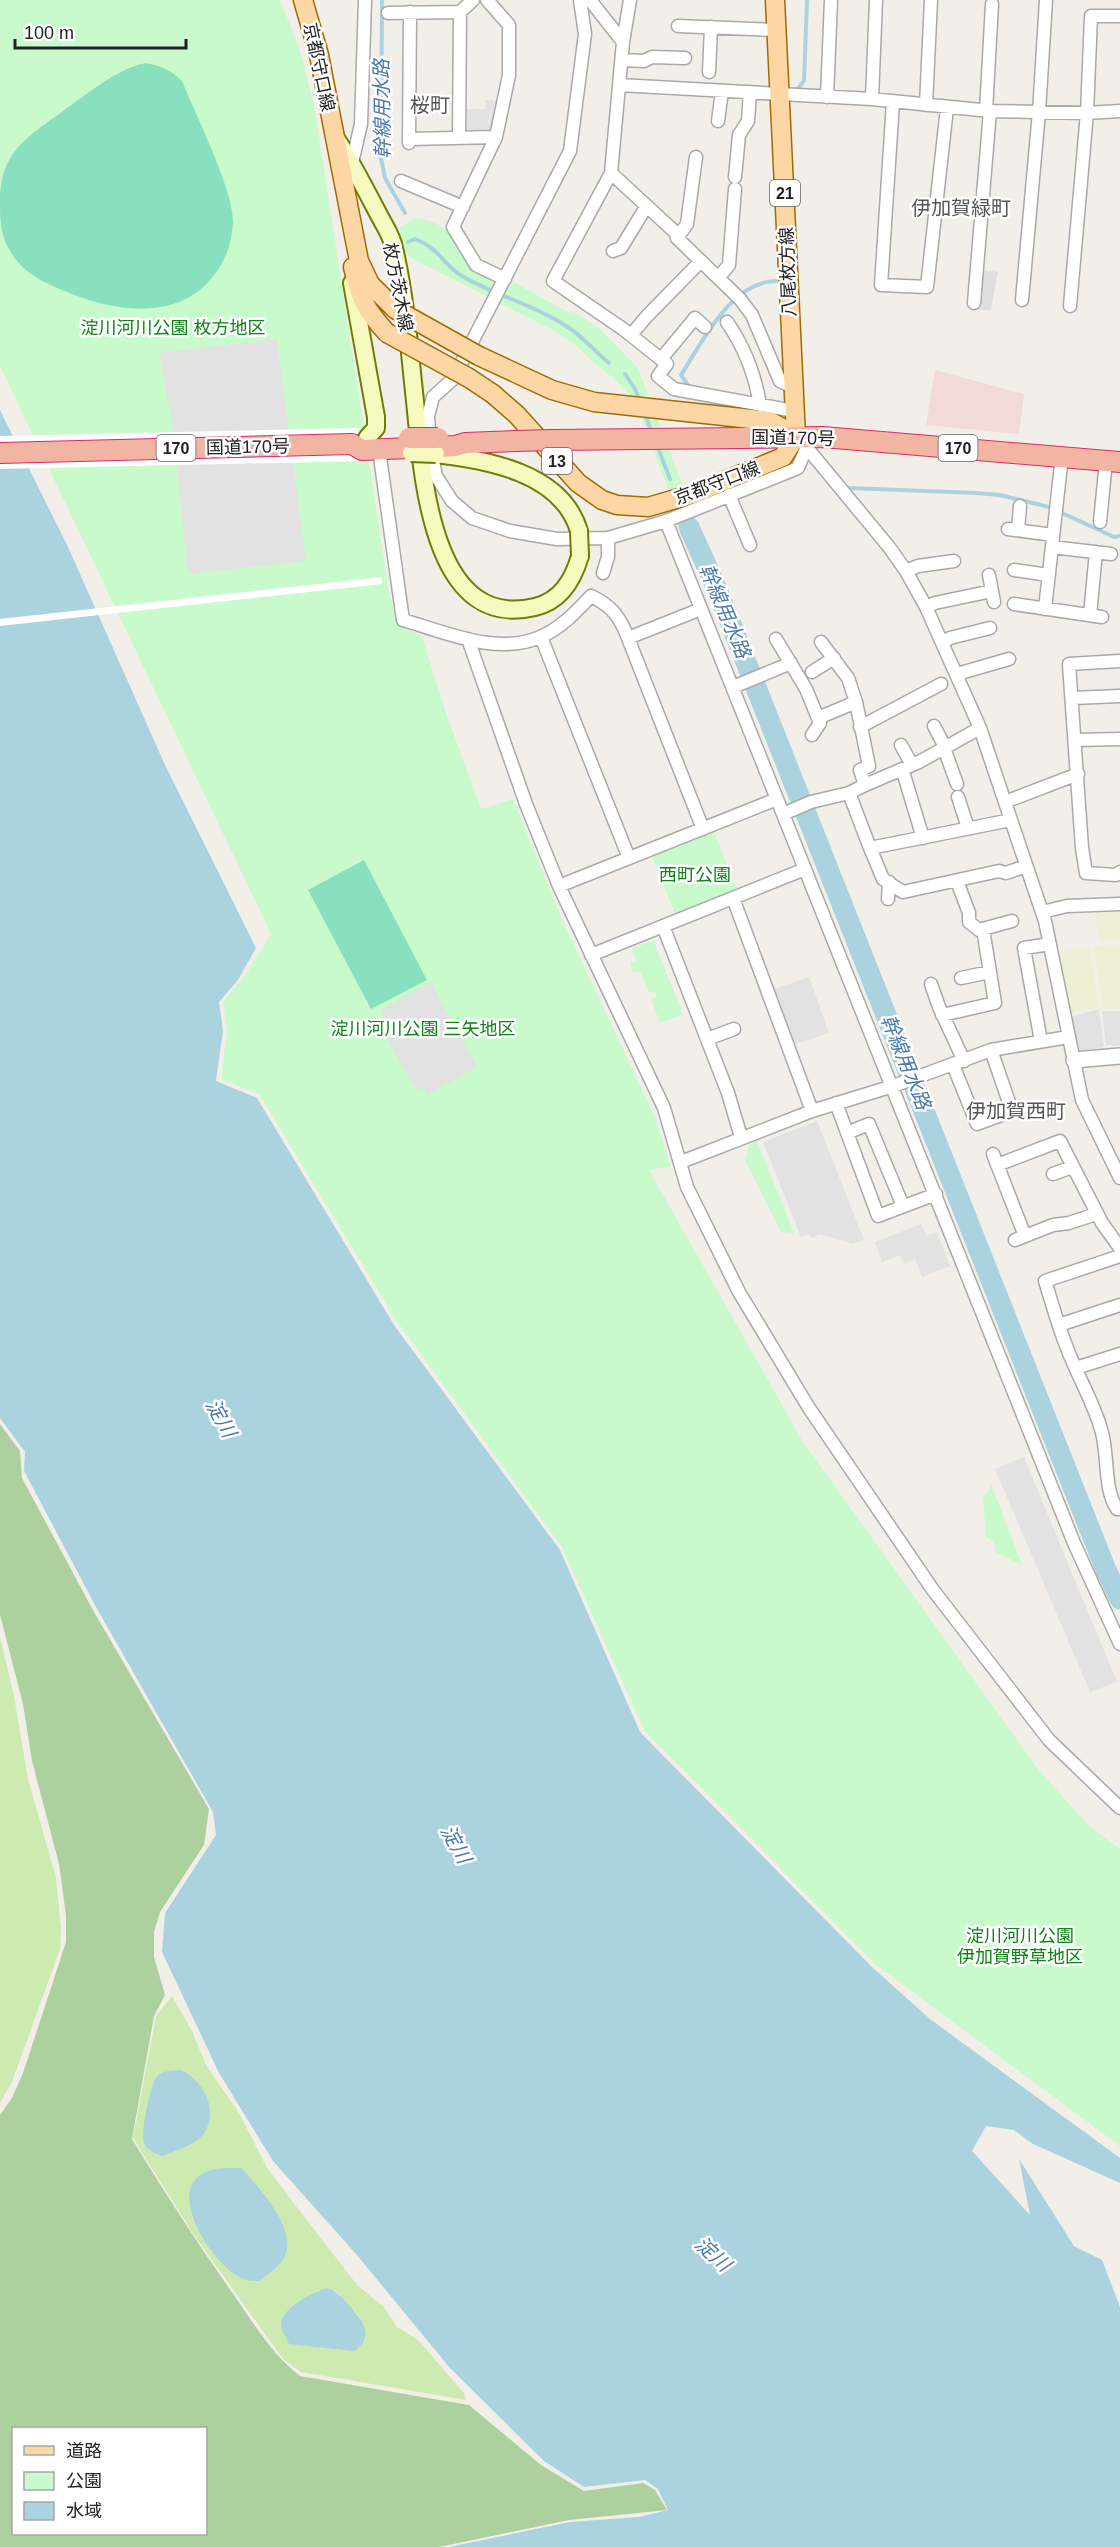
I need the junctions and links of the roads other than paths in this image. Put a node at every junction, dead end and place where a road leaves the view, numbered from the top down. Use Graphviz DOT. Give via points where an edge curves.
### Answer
graph roads {
  1 [pos="303,0"];
  2 [pos="365,0"];
  3 [pos="473,0"];
  4 [pos="487,0"];
  5 [pos="580,0"];
  6 [pos="590,0"];
  7 [pos="630,0"];
  8 [pos="775,0"];
  9 [pos="831,0"];
  10 [pos="876,0"];
  11 [pos="931,0"];
  12 [pos="1046,0"];
  13 [pos="997,5"];
  14 [pos="410,12"];
  15 [pos="460,12"];
  16 [pos="388,13"];
  17 [pos="1120,16"];
  18 [pos="678,26"];
  19 [pos="711,27"];
  20 [pos="777,30"];
  21 [pos="623,42"];
  22 [pos="685,58"];
  23 [pos="622,60"];
  24 [pos="709,72"];
  25 [pos="619,85"];
  26 [pos="722,91"];
  27 [pos="750,92"];
  28 [pos="780,94"];
  29 [pos="827,97"];
  30 [pos="872,99"];
  31 [pos="893,102"];
  32 [pos="926,105"];
  33 [pos="947,108"];
  34 [pos="988,111"];
  35 [pos="1120,111"];
  36 [pos="1039,112"];
  37 [pos="1088,113"];
  38 [pos="718,121"];
  39 [pos="333,134"];
  40 [pos="459,137"];
  41 [pos="496,138"];
  42 [pos="696,157"];
  43 [pos="352,163"];
  44 [pos="611,173"];
  45 [pos="401,181"];
  46 [pos="463,207"];
  47 [pos="646,207"];
  48 [pos="677,238"];
  49 [pos="348,244"];
  50 [pos="613,251"];
  51 [pos="701,261"];
  52 [pos="718,278"];
  53 [pos="505,279"];
  54 [pos="1022,300"];
  55 [pos="974,303"];
  56 [pos="1070,306"];
  57 [pos="727,322"];
  58 [pos="705,327"];
  59 [pos="631,335"];
  60 [pos="661,359"];
  61 [pos="793,387"];
  62 [pos="760,405"];
  63 [pos="794,411"];
  64 [pos="802,441"];
  65 [pos="364,444"];
  66 [pos="438,447"];
  67 [pos="0,453"];
  68 [pos="1062,456"];
  69 [pos="1113,461"];
  70 [pos="729,495"];
  71 [pos="1020,506"];
  72 [pos="665,513"];
  73 [pos="1100,522"];
  74 [pos="586,535"];
  75 [pos="608,538"];
  76 [pos="1053,541"];
  77 [pos="750,545"];
  78 [pos="1096,552"];
  79 [pos="1111,554"];
  80 [pos="954,561"];
  81 [pos="1014,570"];
  82 [pos="906,571"];
  83 [pos="603,573"];
  84 [pos="989,575"];
  85 [pos="1049,575"];
  86 [pos="1014,604"];
  87 [pos="926,607"];
  88 [pos="701,609"];
  89 [pos="1045,609"];
  90 [pos="990,628"];
  91 [pos="540,637"];
  92 [pos="628,638"];
  93 [pos="468,639"];
  94 [pos="776,639"];
  95 [pos="821,642"];
  96 [pos="942,643"];
  97 [pos="834,658"];
  98 [pos="1009,659"];
  99 [pos="1120,661"];
  100 [pos="791,663"];
  101 [pos="812,672"];
  102 [pos="957,674"];
  103 [pos="941,684"];
  104 [pos="738,685"];
  105 [pos="1120,696"];
  106 [pos="1072,698"];
  107 [pos="856,702"];
  108 [pos="818,718"];
  109 [pos="934,726"];
  110 [pos="860,727"];
  111 [pos="980,728"];
  112 [pos="812,735"];
  113 [pos="1120,739"];
  114 [pos="1075,740"];
  115 [pos="901,745"];
  116 [pos="945,748"];
  117 [pos="908,770"];
  118 [pos="1078,774"];
  119 [pos="957,784"];
  120 [pos="865,785"];
  121 [pos="849,793"];
  122 [pos="958,797"];
  123 [pos="777,799"];
  124 [pos="1005,802"];
  125 [pos="783,814"];
  126 [pos="1011,820"];
  127 [pos="968,828"];
  128 [pos="703,829"];
  129 [pos="923,838"];
  130 [pos="870,848"];
  131 [pos="629,858"];
  132 [pos="1026,866"];
  133 [pos="805,869"];
  134 [pos="1120,872"];
  135 [pos="957,881"];
  136 [pos="889,882"];
  137 [pos="559,886"];
  138 [pos="733,898"];
  139 [pos="888,899"];
  140 [pos="1120,904"];
  141 [pos="1042,912"];
  142 [pos="1012,921"];
  143 [pos="663,926"];
  144 [pos="983,929"];
  145 [pos="1050,944"];
  146 [pos="591,955"];
  147 [pos="990,972"];
  148 [pos="961,978"];
  149 [pos="931,984"];
  150 [pos="942,1015"];
  151 [pos="734,1029"];
  152 [pos="1068,1037"];
  153 [pos="707,1039"];
  154 [pos="1041,1041"];
  155 [pos="991,1050"];
  156 [pos="1120,1056"];
  157 [pos="1074,1060"];
  158 [pos="959,1063"];
  159 [pos="893,1086"];
  160 [pos="836,1103"];
  161 [pos="812,1111"];
  162 [pos="847,1133"];
  163 [pos="741,1137"];
  164 [pos="681,1162"];
  165 [pos="1072,1167"];
  166 [pos="1053,1174"];
  167 [pos="1120,1178"];
  168 [pos="936,1194"];
  169 [pos="903,1206"];
  170 [pos="1096,1214"];
  171 [pos="1120,1248"];
  172 [pos="1120,1256"];
  173 [pos="1120,1305"];
  174 [pos="1059,1325"];
  175 [pos="1113,1352"];
  176 [pos="1076,1368"];
  177 [pos="1120,1509"];
  178 [pos="1117,1627"];
  179 [pos="1120,1644"];
  180 [pos="1120,1808"];
  1 -- 39 [label="main road, 京都守口線 / 13" via="319,55"];
  2 -- 43 [label="street" via="361,124"];
  3 -- 15 [label="street"];
  4 -- 41 [label="street" via="509,25 509,75"];
  5 -- 53 [label="street" via="585,34 570,151"];
  6 -- 21 [label="street"];
  7 -- 21 [label="street"];
  8 -- 20 [label="main road, 八尾枚方線 / 21"];
  9 -- 29 [label="street"];
  10 -- 30 [label="street"];
  11 -- 32 [label="street"];
  12 -- 36 [label="street"];
  13 -- 34 [label="street"];
  14 -- 15 [label="street"];
  14 -- 16 [label="street"];
  14 -- 40 [label="street" via="409,141"];
  15 -- 40 [label="street"];
  17 -- 37 [label="street" via="1091,16"];
  18 -- 19 [label="street"];
  19 -- 20 [label="street"];
  19 -- 24 [label="street"];
  20 -- 28 [label="main road, 八尾枚方線 / 21"];
  21 -- 23 [label="street"];
  22 -- 23 [label="street"];
  23 -- 25 [label="street"];
  25 -- 26 [label="street"];
  25 -- 44 [label="street"];
  26 -- 27 [label="street"];
  26 -- 38 [label="street"];
  27 -- 28 [label="street"];
  27 -- 52 [label="street" via="748,121 739,135 729,265"];
  28 -- 29 [label="street"];
  28 -- 61 [label="main road, 八尾枚方線 / 21"];
  29 -- 30 [label="street"];
  30 -- 31 [label="street"];
  31 -- 32 [label="street"];
  31 -- 33 [label="street" via="881,285 927,287"];
  32 -- 33 [label="street"];
  33 -- 34 [label="street"];
  34 -- 36 [label="street"];
  34 -- 55 [label="street"];
  35 -- 37 [label="street"];
  36 -- 37 [label="street"];
  36 -- 54 [label="street"];
  37 -- 56 [label="street"];
  39 -- 43 [label="main road, 枚方茨木線"];
  39 -- 49 [label="main road, 京都守口線 / 13" via="334,171"];
  39 -- 64 [label="main road, 京都守口線 / 13, bridge" via="359,261 370,284 394,309 479,356 552,390 594,402 770,421"];
  40 -- 41 [label="street"];
  41 -- 46 [label="street"];
  42 -- 48 [label="street" via="687,224"];
  43 -- 74 [label="main road, 枚方茨木線, bridge" via="393,244 404,295 426,500 448,563 474,596 489,606 524,610 541,606 567,587"];
  44 -- 47 [label="street"];
  44 -- 59 [label="street" via="553,281"];
  45 -- 46 [label="street"];
  46 -- 53 [label="street" via="453,227 476,265"];
  47 -- 48 [label="street"];
  47 -- 50 [label="street" via="621,248"];
  48 -- 51 [label="street"];
  49 -- 65 [label="main road" via="376,417 376,428"];
  49 -- 72 [label="main road, 京都守口線 / 13, bridge" via="362,302 387,333 493,394 589,493 617,505"];
  51 -- 52 [label="street"];
  51 -- 59 [label="street"];
  52 -- 61 [label="street" via="752,315 780,381"];
  53 -- 74 [label="street" via="453,379 433,397 428,416 436,476 452,501 471,518 510,531 557,539"];
  57 -- 62 [label="street" via="755,376"];
  58 -- 60 [label="street" via="694,318"];
  59 -- 60 [label="street"];
  60 -- 62 [label="street" via="667,364 658,376 674,389"];
  61 -- 63 [label="main road, 八尾枚方線 / 21"];
  62 -- 63 [label="street"];
  63 -- 64 [label="main road, 八尾枚方線 / 21"];
  64 -- 66 [label="highway, 国道170号 / 170, bridge" via="668,437 465,442 453,438"];
  64 -- 68 [label="highway, 国道170号 / 170"];
  64 -- 70 [label="street" via="798,468"];
  64 -- 72 [label="main road, 京都守口線 / 13" via="783,457 693,494"];
  64 -- 82 [label="street"];
  65 -- 66 [label="highway, 国道170号 / 170, bridge"];
  65 -- 67 [label="highway, 国道170号 / 170"];
  65 -- 93 [label="street" via="403,620"];
  66 -- 74 [label="main road, 枚方茨木線" via="529,477 549,488"];
  68 -- 69 [label="highway, 国道170号 / 170"];
  68 -- 76 [label="street"];
  69 -- 73 [label="street"];
  70 -- 72 [label="street"];
  70 -- 77 [label="street"];
  71 -- 76 [label="street" via="1013,529"];
  72 -- 75 [label="street"];
  72 -- 88 [label="street"];
  74 -- 75 [label="street"];
  75 -- 83 [label="street"];
  76 -- 78 [label="street"];
  76 -- 85 [label="street"];
  78 -- 79 [label="street"];
  78 -- 89 [label="street" via="1096,616"];
  80 -- 82 [label="street"];
  81 -- 85 [label="street"];
  82 -- 87 [label="street"];
  84 -- 87 [label="street" via="993,597"];
  85 -- 89 [label="street"];
  86 -- 89 [label="street"];
  87 -- 96 [label="street"];
  88 -- 92 [label="street"];
  88 -- 104 [label="street"];
  90 -- 96 [label="street"];
  91 -- 92 [label="street" via="557,627 593,593 620,618"];
  91 -- 93 [label="street" via="508,644"];
  91 -- 131 [label="street"];
  92 -- 128 [label="street"];
  93 -- 137 [label="street"];
  94 -- 100 [label="street"];
  95 -- 97 [label="street"];
  96 -- 102 [label="street"];
  97 -- 101 [label="street"];
  97 -- 107 [label="street" via="848,678"];
  98 -- 102 [label="street"];
  99 -- 106 [label="street" via="1069,664"];
  100 -- 104 [label="street"];
  100 -- 108 [label="street"];
  102 -- 111 [label="street"];
  103 -- 110 [label="street" via="903,712"];
  104 -- 123 [label="street"];
  105 -- 106 [label="street"];
  106 -- 114 [label="street"];
  107 -- 108 [label="street"];
  107 -- 110 [label="street"];
  108 -- 112 [label="street" via="820,723"];
  109 -- 116 [label="street"];
  110 -- 120 [label="street" via="869,766 860,770"];
  111 -- 116 [label="street"];
  111 -- 124 [label="street"];
  113 -- 114 [label="street"];
  114 -- 118 [label="street"];
  115 -- 117 [label="street"];
  116 -- 117 [label="street"];
  116 -- 119 [label="street"];
  117 -- 120 [label="street"];
  117 -- 129 [label="street"];
  118 -- 124 [label="street"];
  118 -- 134 [label="street" via="1086,873"];
  120 -- 121 [label="street"];
  121 -- 125 [label="street"];
  121 -- 130 [label="street"];
  122 -- 127 [label="street"];
  123 -- 125 [label="street"];
  123 -- 128 [label="street"];
  124 -- 126 [label="street"];
  125 -- 133 [label="street"];
  126 -- 127 [label="street"];
  126 -- 132 [label="street"];
  127 -- 129 [label="street"];
  128 -- 131 [label="street"];
  129 -- 130 [label="street"];
  130 -- 136 [label="street" via="883,879"];
  131 -- 137 [label="street"];
  132 -- 135 [label="street"];
  132 -- 141 [label="street"];
  133 -- 138 [label="street"];
  133 -- 159 [label="street"];
  135 -- 136 [label="street" via="903,892"];
  135 -- 144 [label="street" via="969,922"];
  136 -- 139 [label="street"];
  137 -- 146 [label="street"];
  138 -- 143 [label="street"];
  138 -- 161 [label="street"];
  140 -- 141 [label="street" via="1067,906"];
  141 -- 145 [label="street"];
  142 -- 144 [label="street"];
  143 -- 146 [label="street"];
  143 -- 153 [label="street"];
  144 -- 147 [label="street"];
  145 -- 152 [label="street"];
  145 -- 154 [label="street" via="1024,948"];
  146 -- 164 [label="street" via="664,1108"];
  147 -- 148 [label="street"];
  147 -- 150 [label="street" via="995,1003"];
  149 -- 150 [label="street"];
  150 -- 158 [label="street"];
  151 -- 153 [label="street"];
  152 -- 154 [label="street"];
  152 -- 157 [label="street"];
  153 -- 163 [label="street"];
  154 -- 155 [label="street"];
  155 -- 158 [label="street"];
  155 -- 158 [label="street" via="1012,1111 977,1124"];
  156 -- 157 [label="street"];
  157 -- 167 [label="street" via="1082,1100"];
  158 -- 159 [label="street"];
  159 -- 160 [label="street"];
  159 -- 168 [label="street"];
  160 -- 161 [label="street"];
  160 -- 162 [label="street"];
  161 -- 163 [label="street"];
  162 -- 169 [label="street" via="869,1124"];
  162 -- 169 [label="street" via="878,1216"];
  163 -- 164 [label="street"];
  164 -- 180 [label="street" via="687,1187 739,1292 809,1408 920,1570 1049,1740"];
  165 -- 166 [label="street"];
  165 -- 170 [label="street"];
  165 -- 170 [label="street" via="1060,1141 995,1159 1020,1238"];
  168 -- 169 [label="street"];
  168 -- 178 [label="street" via="1074,1543"];
  170 -- 171 [label="street"];
  172 -- 174 [label="street" via="1045,1281"];
  173 -- 174 [label="street"];
  174 -- 176 [label="street"];
  175 -- 176 [label="street"];
  176 -- 177 [label="street" via="1101,1427 1109,1489 1113,1503"];
  178 -- 179 [label="street"];
}
